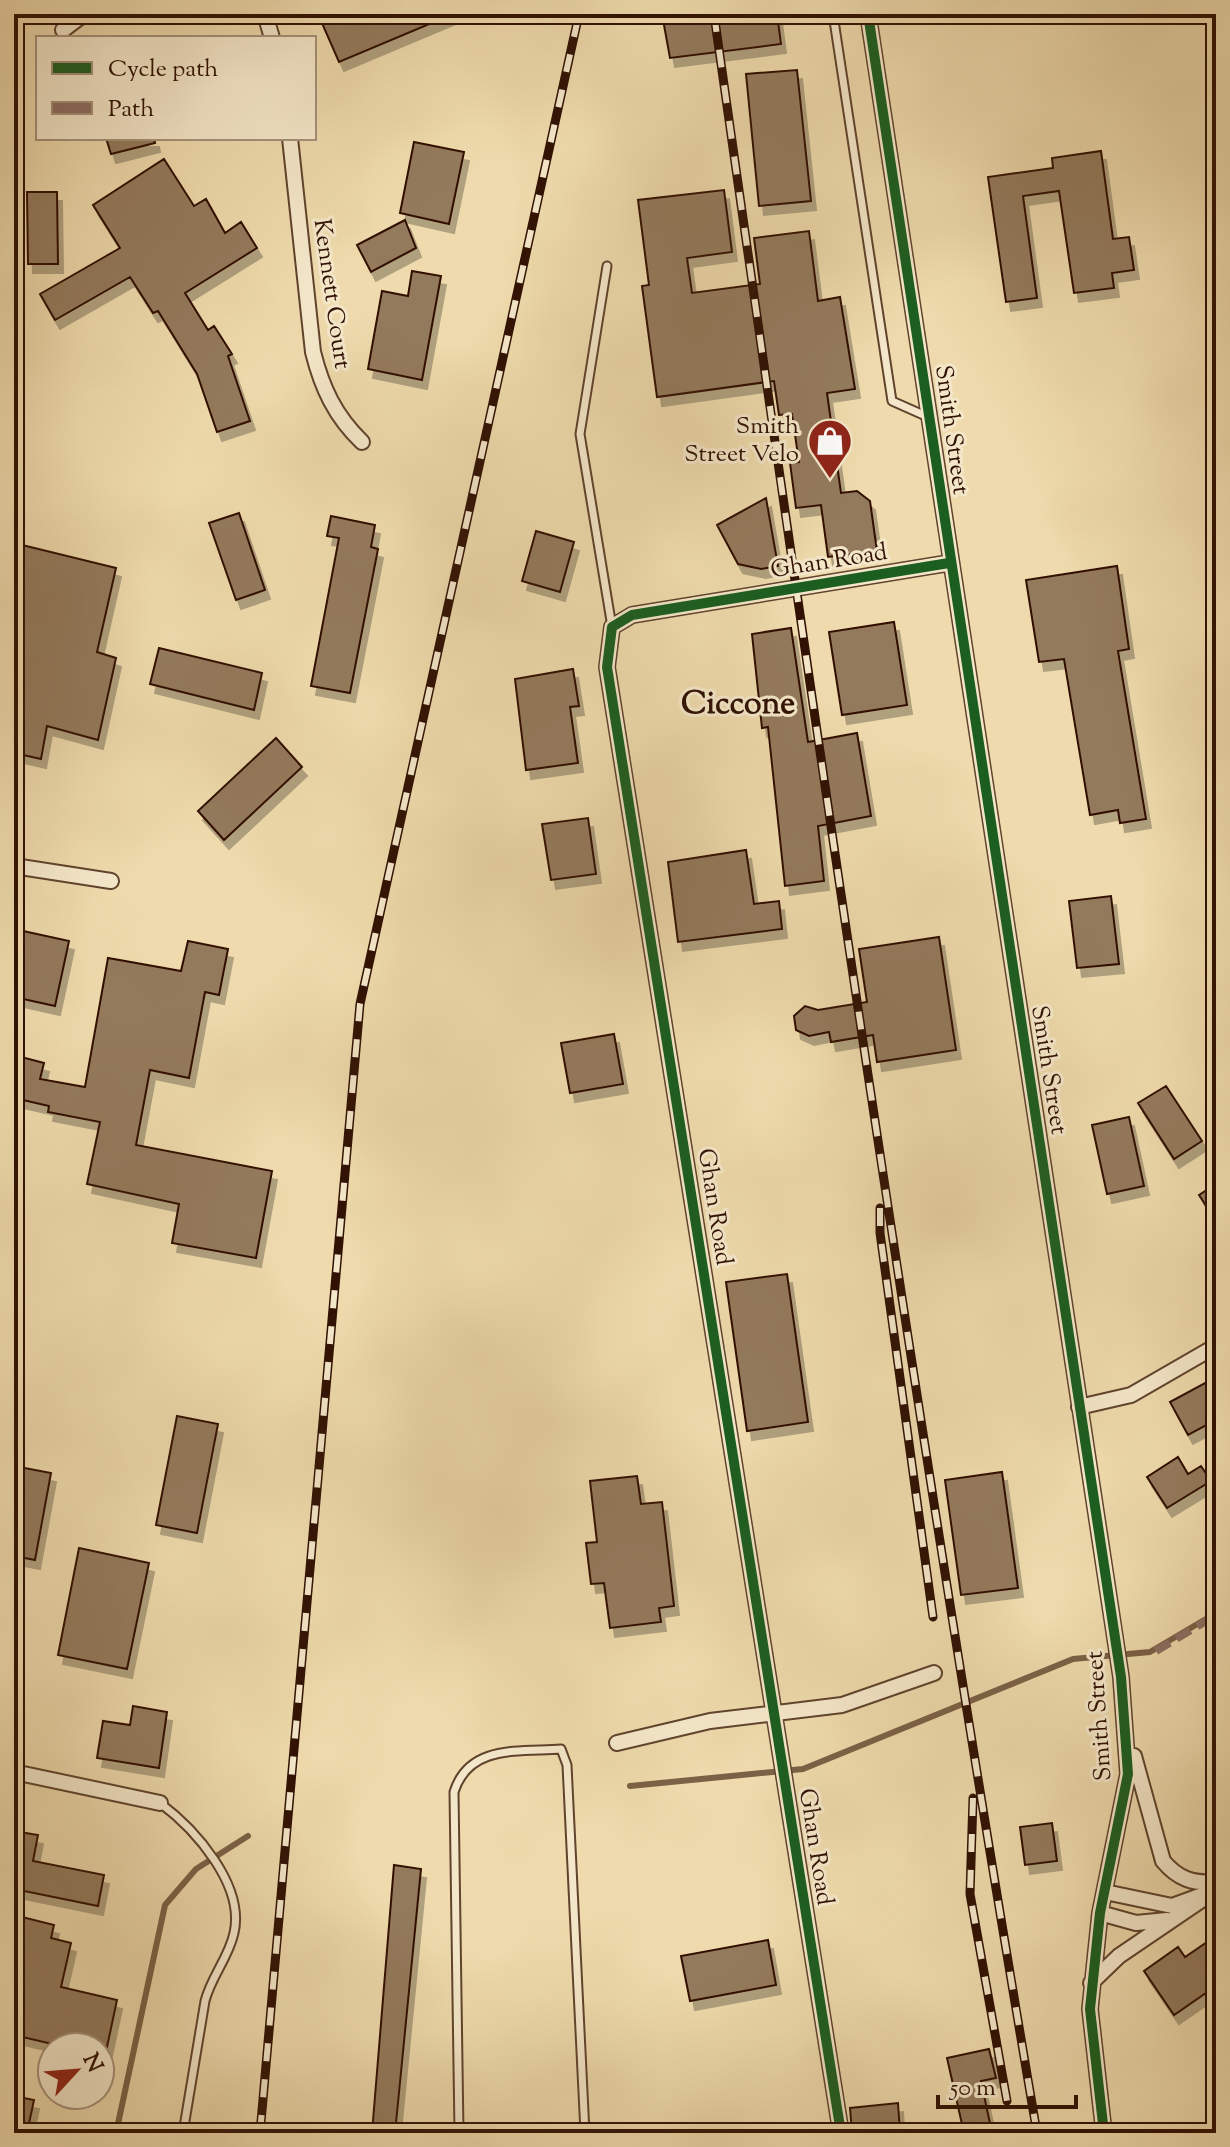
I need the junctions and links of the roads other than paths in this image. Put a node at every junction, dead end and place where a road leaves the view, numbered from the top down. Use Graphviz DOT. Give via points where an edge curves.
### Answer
graph roads {
  1 [pos="84,14"];
  2 [pos="265,14"];
  3 [pos="833,14"];
  4 [pos="868,14"];
  5 [pos="63,30"];
  6 [pos="271,36"];
  7 [pos="290,140"];
  8 [pos="607,266"];
  9 [pos="931,417"];
  10 [pos="362,442"];
  11 [pos="949,563"];
  12 [pos="612,627"];
  13 [pos="14,866"];
  14 [pos="111,881"];
  15 [pos="1216,1346"];
  16 [pos="1079,1407"];
  17 [pos="934,1673"];
  18 [pos="774,1710"];
  19 [pos="1125,1712"];
  20 [pos="617,1743"];
  21 [pos="14,1772"];
  22 [pos="160,1803"];
  23 [pos="1216,1882"];
  24 [pos="1216,1891"];
  25 [pos="1105,1892"];
  26 [pos="1200,1901"];
  27 [pos="1100,1913"];
  28 [pos="1091,1983"];
  29 [pos="183,2133"];
  30 [pos="459,2133"];
  31 [pos="585,2133"];
  32 [pos="841,2133"];
  33 [pos="1104,2133"];
  1 -- 5 [label="street"];
  2 -- 6 [label="street"];
  3 -- 9 [label="lane" via="892,401"];
  4 -- 9 [label="street, Smith Street"];
  7 -- 10 [label="street, Kennett Court" via="313,352 338,417"];
  8 -- 12 [label="lane" via="580,434"];
  9 -- 11 [label="street, Smith Street"];
  11 -- 12 [label="street, Ghan Road" via="652,609"];
  11 -- 16 [label="street, Smith Street"];
  12 -- 18 [label="street, Ghan Road" via="607,667"];
  13 -- 14 [label="street"];
  15 -- 16 [label="street" via="1131,1395"];
  16 -- 19 [label="street, Smith Street"];
  17 -- 18 [label="street" via="842,1705"];
  18 -- 20 [label="street"];
  18 -- 32 [label="street, Ghan Road"];
  19 -- 23 [label="street" via="1163,1861 1191,1882"];
  19 -- 25 [label="street, Smith Street" via="1127,1783"];
  21 -- 22 [label="street"];
  22 -- 29 [label="lane" via="194,1834 226,1882 236,1922 205,2001"];
  24 -- 25 [label="street" via="1172,1906"];
  24 -- 26 [label="street"];
  25 -- 27 [label="street, Smith Street"];
  26 -- 27 [label="street" via="1151,1924"];
  26 -- 28 [label="street" via="1119,1956"];
  27 -- 28 [label="street, Smith Street"];
  28 -- 33 [label="street, Smith Street" via="1091,2034"];
  30 -- 31 [label="lane" via="454,1792 459,1776 481,1758 561,1749 567,1765"];
}
